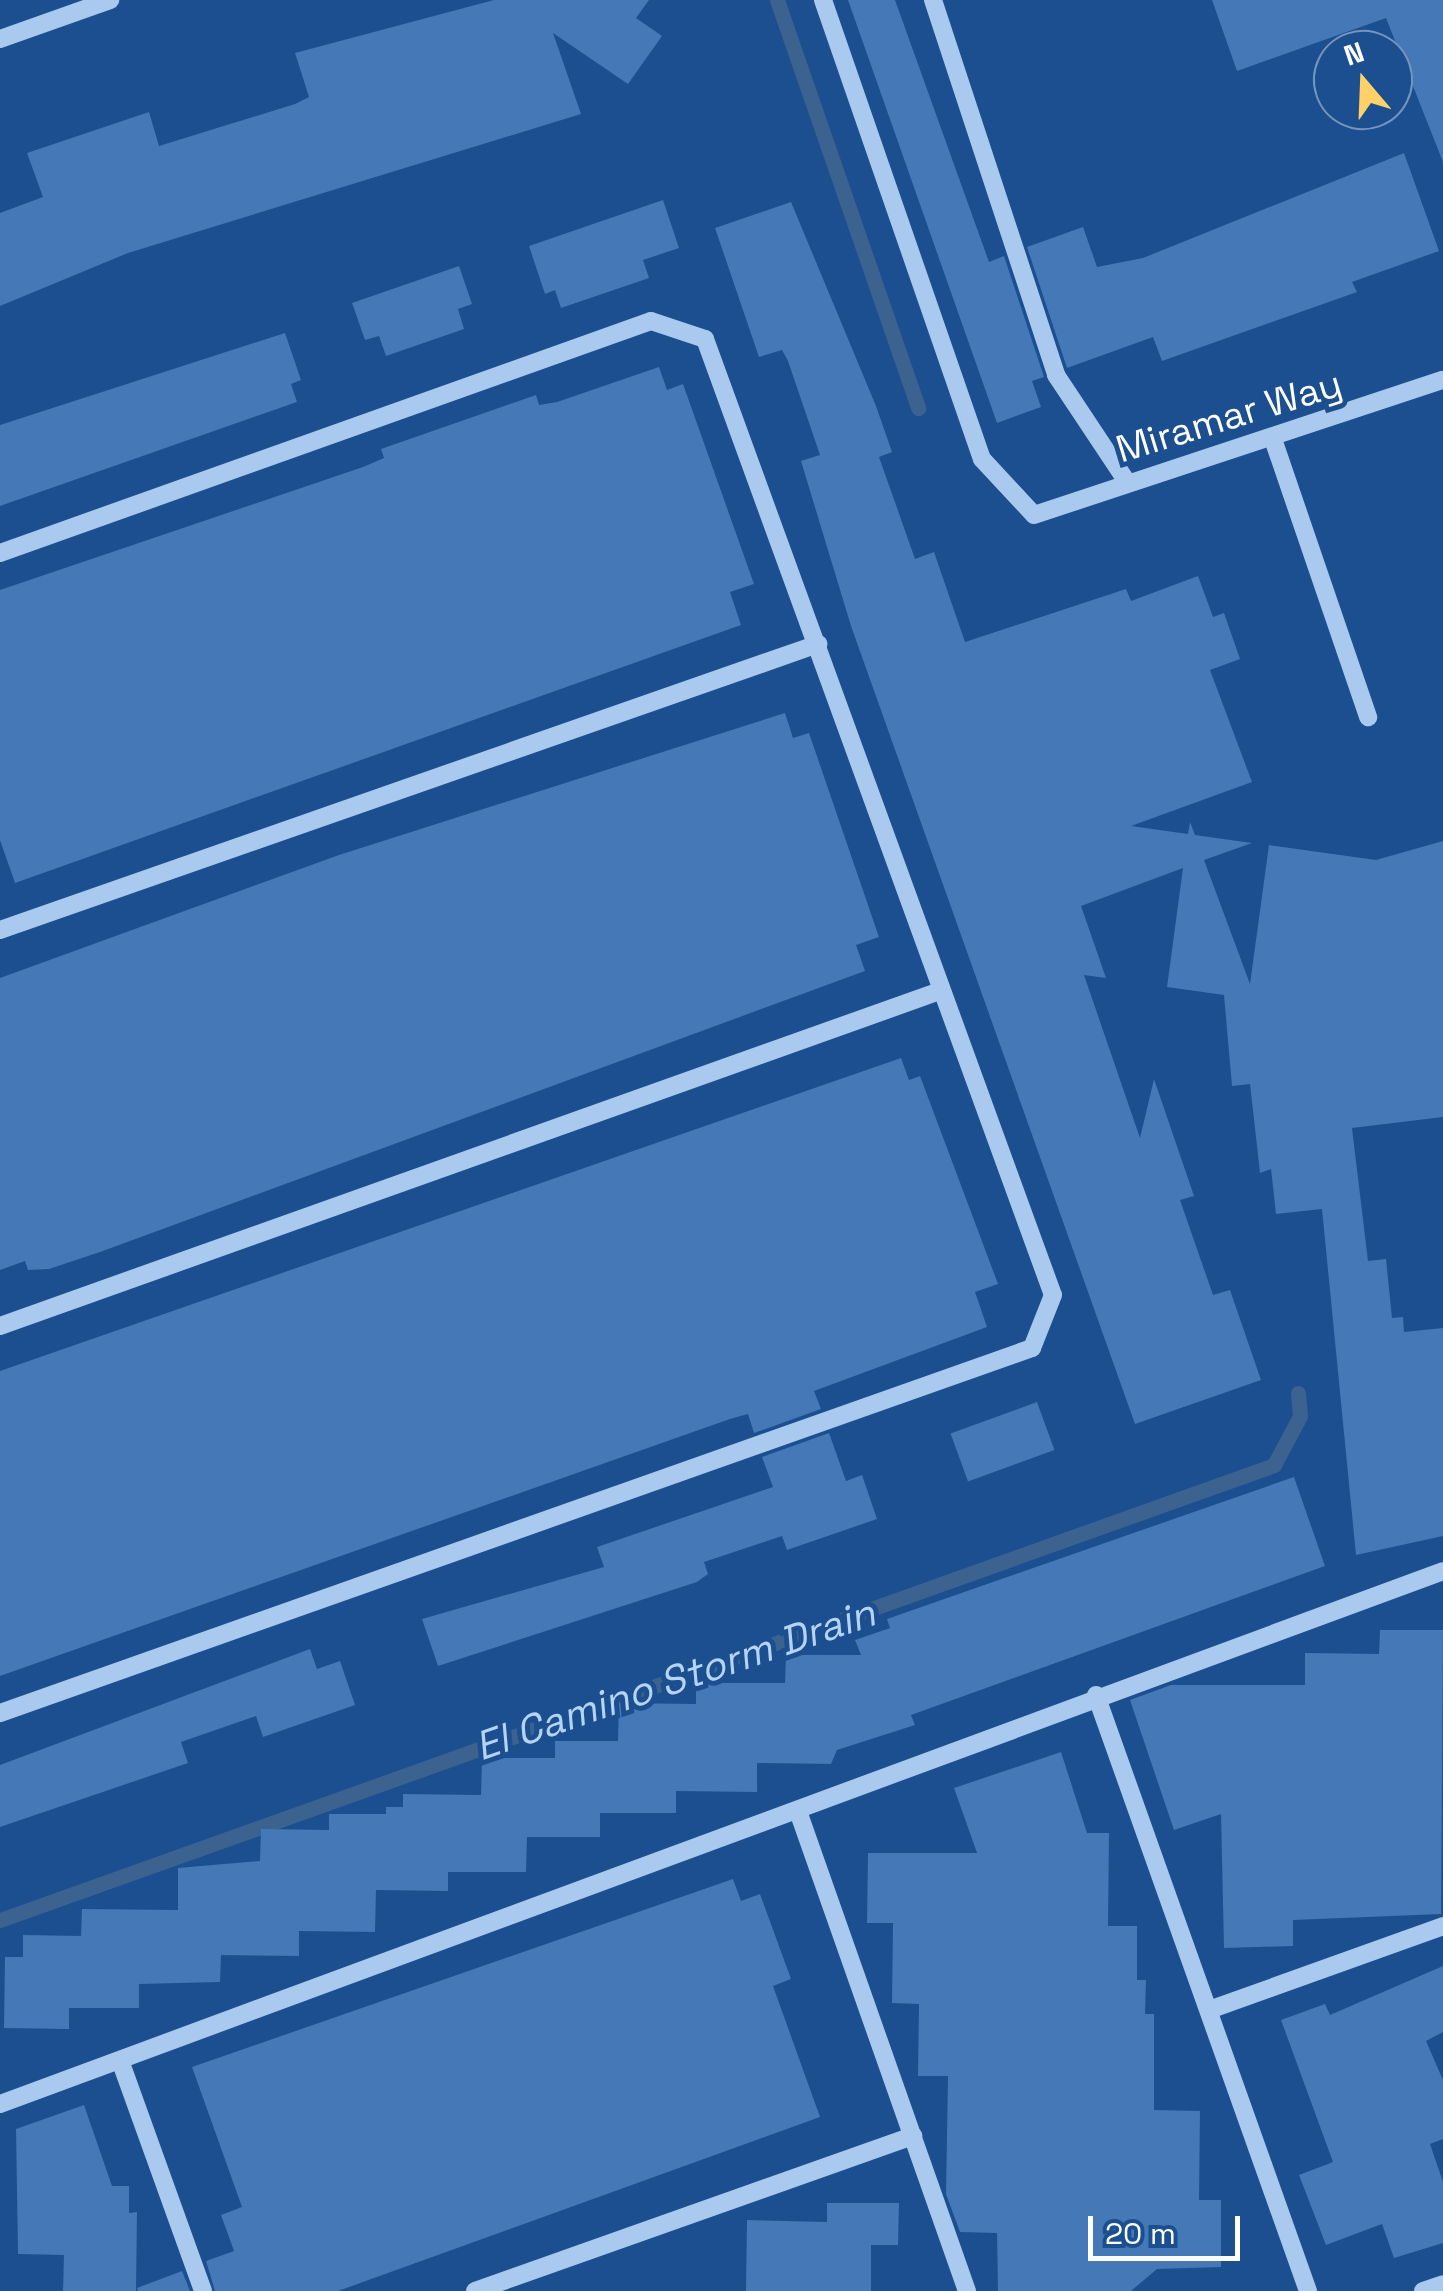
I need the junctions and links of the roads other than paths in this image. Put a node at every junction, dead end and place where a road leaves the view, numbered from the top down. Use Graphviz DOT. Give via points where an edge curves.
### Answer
graph roads {
  1 [pos="110,0"];
  2 [pos="823,0"];
  3 [pos="933,0"];
  4 [pos="0,39"];
  5 [pos="1443,380"];
  6 [pos="1274,442"];
  7 [pos="1127,482"];
  8 [pos="0,554"];
  9 [pos="818,644"];
  10 [pos="1368,716"];
  11 [pos="0,930"];
  12 [pos="940,992"];
  13 [pos="0,1326"];
  14 [pos="1443,1571"];
  15 [pos="1096,1695"];
  16 [pos="0,1713"];
  17 [pos="800,1814"];
  18 [pos="1443,1926"];
  19 [pos="1209,2010"];
  20 [pos="121,2063"];
  21 [pos="0,2104"];
  22 [pos="913,2136"];
  23 [pos="1443,2284"];
  24 [pos="204,2291"];
  25 [pos="476,2291"];
  26 [pos="967,2291"];
  27 [pos="1308,2291"];
  28 [pos="1423,2291"];
  1 -- 4 [label="street"];
  2 -- 7 [label="street, Miramar Way" via="982,459 1034,515"];
  3 -- 7 [label="street" via="1056,376"];
  5 -- 6 [label="street, Miramar Way"];
  6 -- 7 [label="street, Miramar Way"];
  6 -- 10 [label="street"];
  8 -- 9 [label="street" via="651,320 705,340"];
  9 -- 11 [label="street"];
  9 -- 12 [label="street"];
  12 -- 13 [label="street"];
  12 -- 16 [label="street" via="1054,1295 1032,1348"];
  14 -- 15 [label="street"];
  15 -- 17 [label="street"];
  15 -- 19 [label="street"];
  17 -- 20 [label="street"];
  17 -- 22 [label="street"];
  18 -- 19 [label="street"];
  19 -- 27 [label="street"];
  20 -- 21 [label="street"];
  20 -- 24 [label="street"];
  22 -- 25 [label="street"];
  22 -- 26 [label="street"];
  23 -- 28 [label="street"];
}
